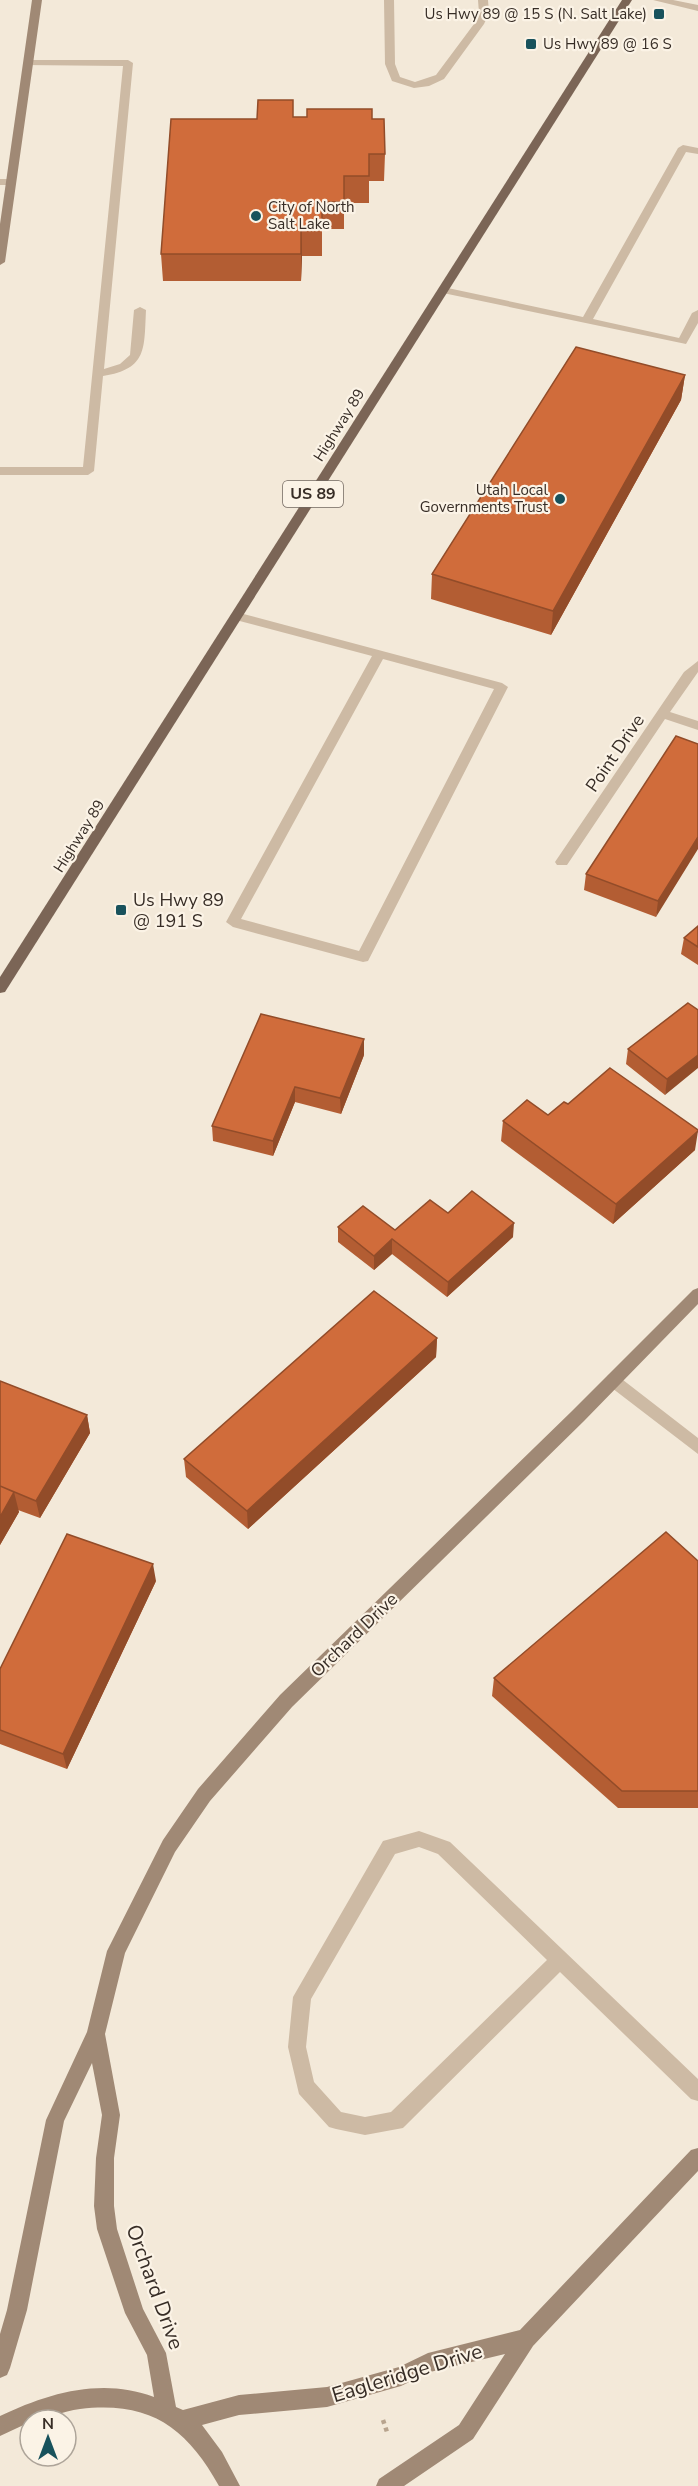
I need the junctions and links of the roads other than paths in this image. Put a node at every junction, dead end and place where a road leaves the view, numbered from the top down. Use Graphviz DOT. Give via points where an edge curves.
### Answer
graph roads {
  1 [pos="37,0"];
  2 [pos="389,0"];
  3 [pos="483,0"];
  4 [pos="627,0"];
  5 [pos="658,0"];
  6 [pos="698,8"];
  7 [pos="28,63"];
  8 [pos="698,151"];
  9 [pos="6,182"];
  10 [pos="0,262"];
  11 [pos="443,290"];
  12 [pos="140,310"];
  13 [pos="698,313"];
  14 [pos="586,321"];
  15 [pos="98,373"];
  16 [pos="0,471"];
  17 [pos="236,616"];
  18 [pos="380,654"];
  19 [pos="698,665"];
  20 [pos="663,714"];
  21 [pos="698,726"];
  22 [pos="562,862"];
  23 [pos="0,988"];
  24 [pos="698,1294"];
  25 [pos="614,1380"];
  26 [pos="698,1447"];
  27 [pos="560,1960"];
  28 [pos="96,2034"];
  29 [pos="698,2092"];
  30 [pos="698,2157"];
  31 [pos="526,2339"];
  32 [pos="0,2368"];
  33 [pos="174,2417"];
  34 [pos="0,2426"];
  35 [pos="230,2486"];
  36 [pos="386,2486"];
  1 -- 7 [label="main road"];
  2 -- 3 [label="street" via="391,69 396,79 414,85 434,81 449,68 479,24 484,13"];
  4 -- 11 [label="main road, Highway 89 / US 89"];
  5 -- 6 [label="street"];
  7 -- 9 [label="main road"];
  7 -- 15 [label="street" via="128,63"];
  8 -- 14 [label="street" via="683,148"];
  9 -- 10 [label="main road"];
  11 -- 14 [label="street"];
  11 -- 17 [label="main road, Highway 89 / US 89"];
  12 -- 15 [label="street" via="133,362 121,370"];
  13 -- 14 [label="street" via="682,342"];
  15 -- 16 [label="street" via="88,471"];
  17 -- 18 [label="street"];
  17 -- 23 [label="main road, Highway 89 / US 89"];
  18 -- 18 [label="street" via="340,726 233,922 363,957 502,687"];
  19 -- 20 [label="street, Point Drive"];
  20 -- 21 [label="street"];
  20 -- 22 [label="street, Point Drive"];
  24 -- 25 [label="main road, Orchard Drive"];
  25 -- 26 [label="street"];
  25 -- 28 [label="main road, Orchard Drive" via="286,1701 204,1795 170,1846 116,1951"];
  27 -- 27 [label="street" via="444,1848 419,1839 389,1847 302,1997 297,2047 306,2086 336,2120 365,2127 396,2121"];
  27 -- 29 [label="street"];
  28 -- 32 [label="main road, Orchard Drive" via="55,2120 17,2310"];
  28 -- 33 [label="main road, Orchard Drive" via="111,2115 105,2158 107,2229 135,2313 156,2354"];
  30 -- 31 [label="main road, Eagleridge Drive"];
  31 -- 33 [label="main road, Eagleridge Drive" via="428,2363 401,2376 327,2397 239,2405"];
  31 -- 36 [label="main road, Eagleridge Drive" via="466,2432"];
  33 -- 34 [label="main road" via="147,2405 111,2398 47,2406"];
  33 -- 35 [label="main road" via="215,2458"];
}
